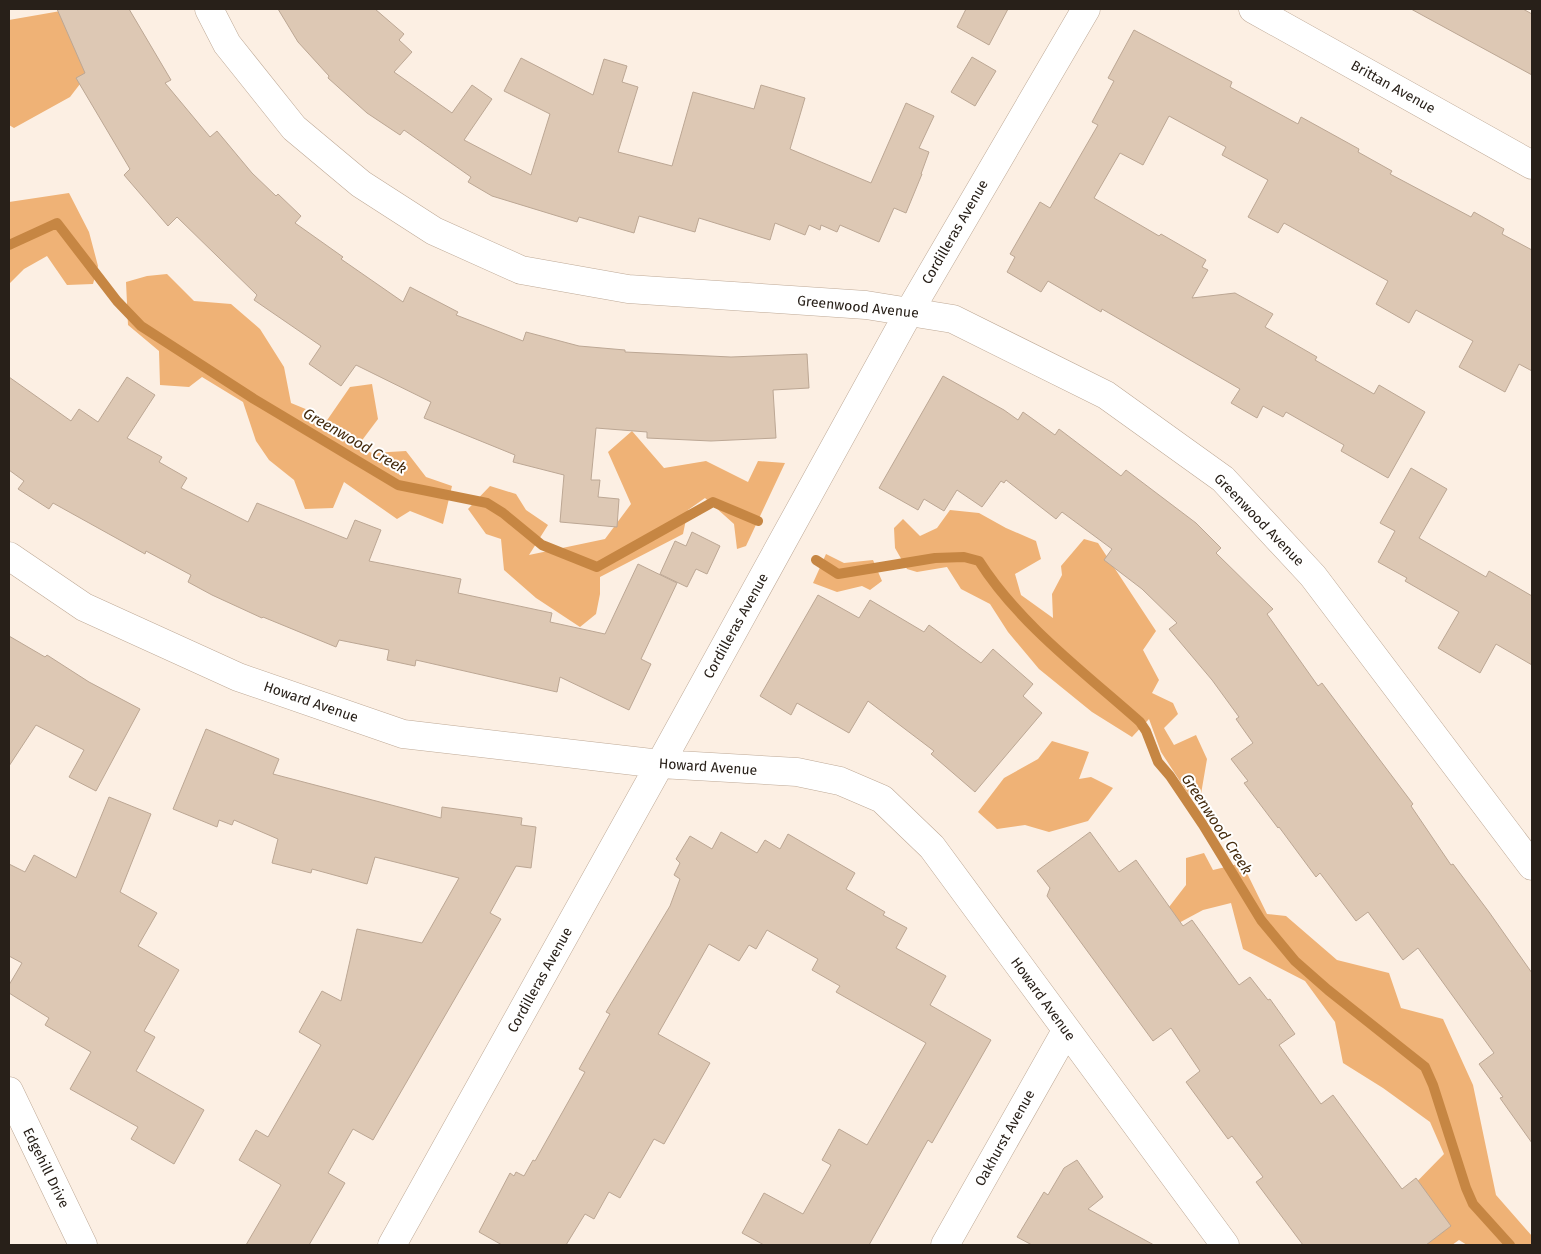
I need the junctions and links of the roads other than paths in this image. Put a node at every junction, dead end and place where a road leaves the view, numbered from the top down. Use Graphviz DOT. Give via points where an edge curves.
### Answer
graph roads {
  1 [pos="208,9"];
  2 [pos="1086,9"];
  3 [pos="1253,9"];
  4 [pos="1532,166"];
  5 [pos="909,312"];
  6 [pos="9,556"];
  7 [pos="660,764"];
  8 [pos="1532,866"];
  9 [pos="1066,1031"];
  10 [pos="9,1091"];
  11 [pos="83,1245"];
  12 [pos="392,1245"];
  13 [pos="945,1245"];
  14 [pos="1226,1245"];
  1 -- 5 [label="street, Greenwood Avenue" via="227,44 294,128 346,172 434,231 521,270 628,289 866,305"];
  2 -- 5 [label="street, Cordilleras Avenue"];
  3 -- 4 [label="street, Brittan Avenue"];
  5 -- 7 [label="street, Cordilleras Avenue"];
  5 -- 8 [label="street, Greenwood Avenue" via="953,319 1106,395 1223,479 1313,576"];
  6 -- 7 [label="street, Howard Avenue" via="84,608 238,677 403,734"];
  7 -- 9 [label="street, Howard Avenue" via="797,772 840,781 882,799 932,847"];
  7 -- 12 [label="street, Cordilleras Avenue"];
  9 -- 13 [label="street, Oakhurst Avenue"];
  9 -- 14 [label="street, Howard Avenue"];
  10 -- 11 [label="street, Edgehill Drive"];
}
